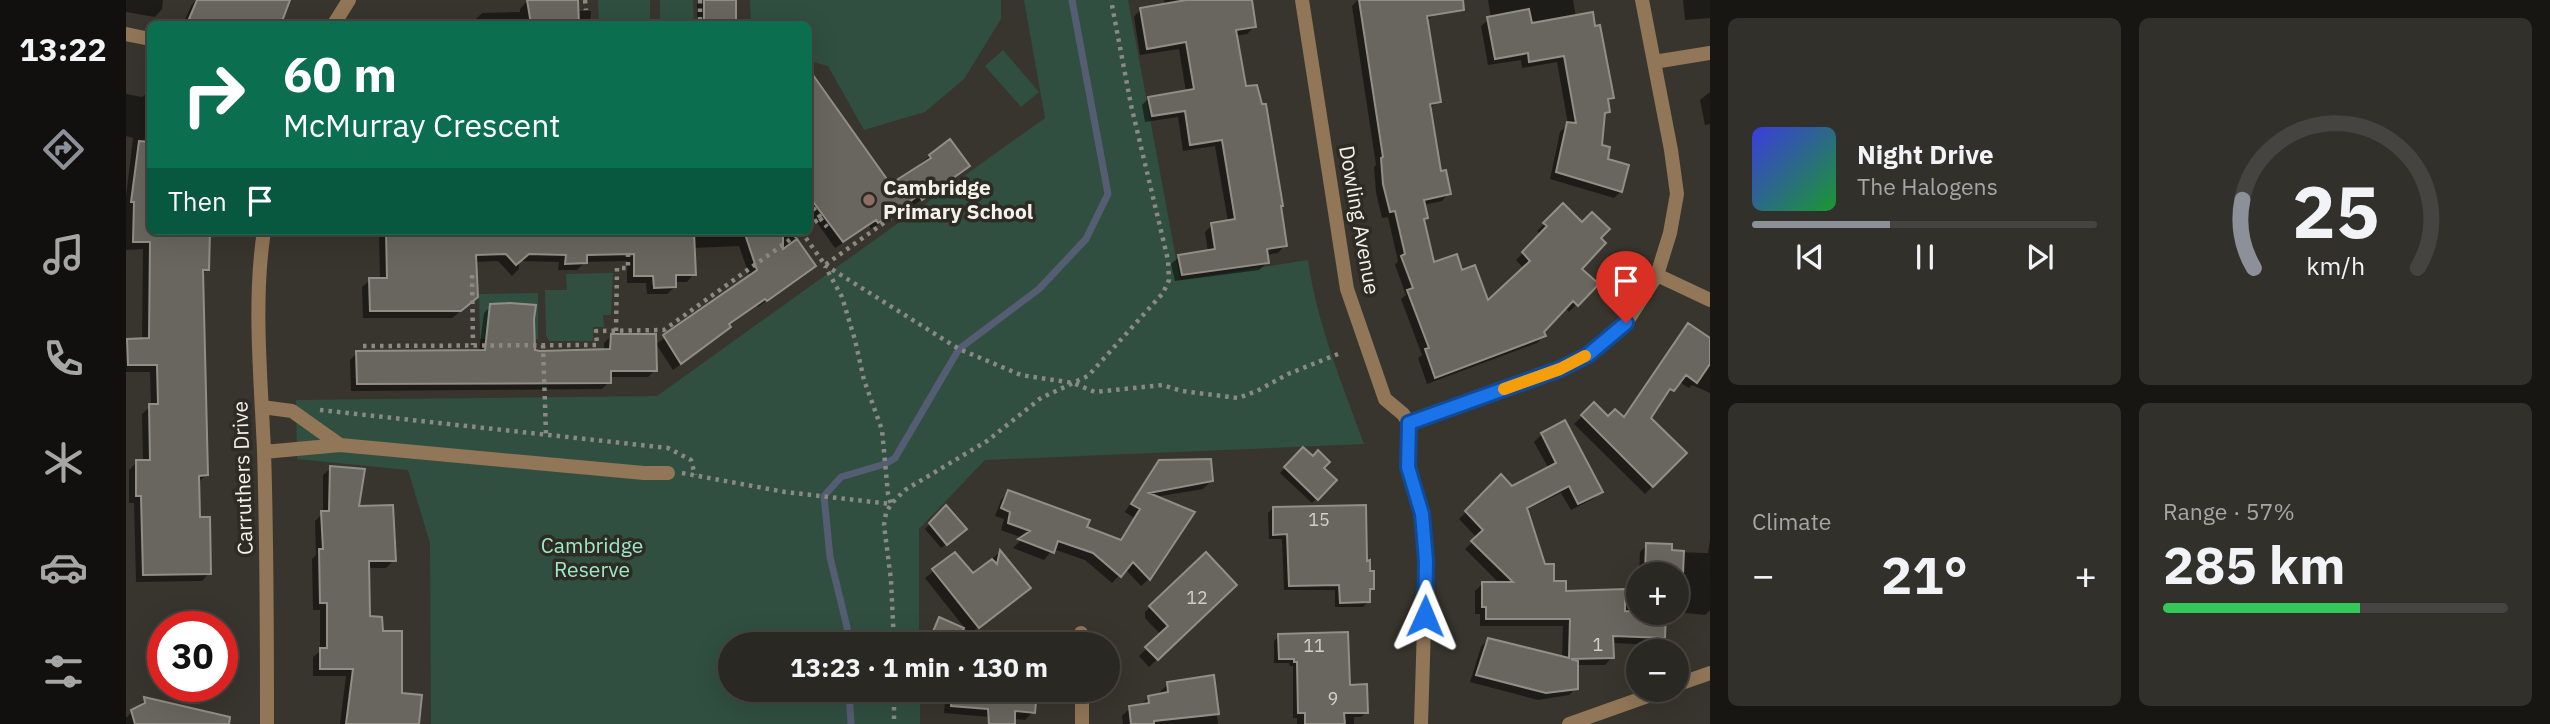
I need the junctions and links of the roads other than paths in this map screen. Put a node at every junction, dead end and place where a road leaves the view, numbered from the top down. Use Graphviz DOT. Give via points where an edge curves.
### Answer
graph roads {
  1 [pos="349,0"];
  2 [pos="1302,0"];
  3 [pos="1642,0"];
  4 [pos="336,21"];
  5 [pos="126,34"];
  6 [pos="147,38"];
  7 [pos="1710,53"];
  8 [pos="1654,62"];
  9 [pos="264,235"];
  10 [pos="1657,275"];
  11 [pos="1710,300"];
  12 [pos="262,408"];
  13 [pos="1409,423"];
  14 [pos="340,445"];
  15 [pos="264,452"];
  16 [pos="668,473"];
  17 [pos="1710,673"];
  18 [pos="1689,680"];
  19 [pos="1082,702"];
  20 [pos="1631,702"];
  21 [pos="267,724"];
  22 [pos="1082,724"];
  23 [pos="1421,724"];
  24 [pos="1569,724"];
  1 -- 4 [label="street"];
  2 -- 13 [label="street, Dowling Avenue" via="1347,289 1385,399"];
  3 -- 8 [label="street"];
  5 -- 6 [label="street"];
  7 -- 8 [label="street"];
  8 -- 10 [label="street" via="1677,194"];
  9 -- 12 [label="street, Carruthers Drive"];
  10 -- 11 [label="street"];
  10 -- 13 [label="street" via="1626,323 1588,355"];
  12 -- 14 [label="street" via="292,411"];
  12 -- 15 [label="street, Carruthers Drive"];
  13 -- 23 [label="street" via="1408,467 1422,514 1426,561"];
  14 -- 15 [label="street"];
  14 -- 16 [label="street"];
  15 -- 21 [label="street, Carruthers Drive"];
  17 -- 18 [label="street"];
  19 -- 22 [label="street"];
  20 -- 24 [label="street"];
}
